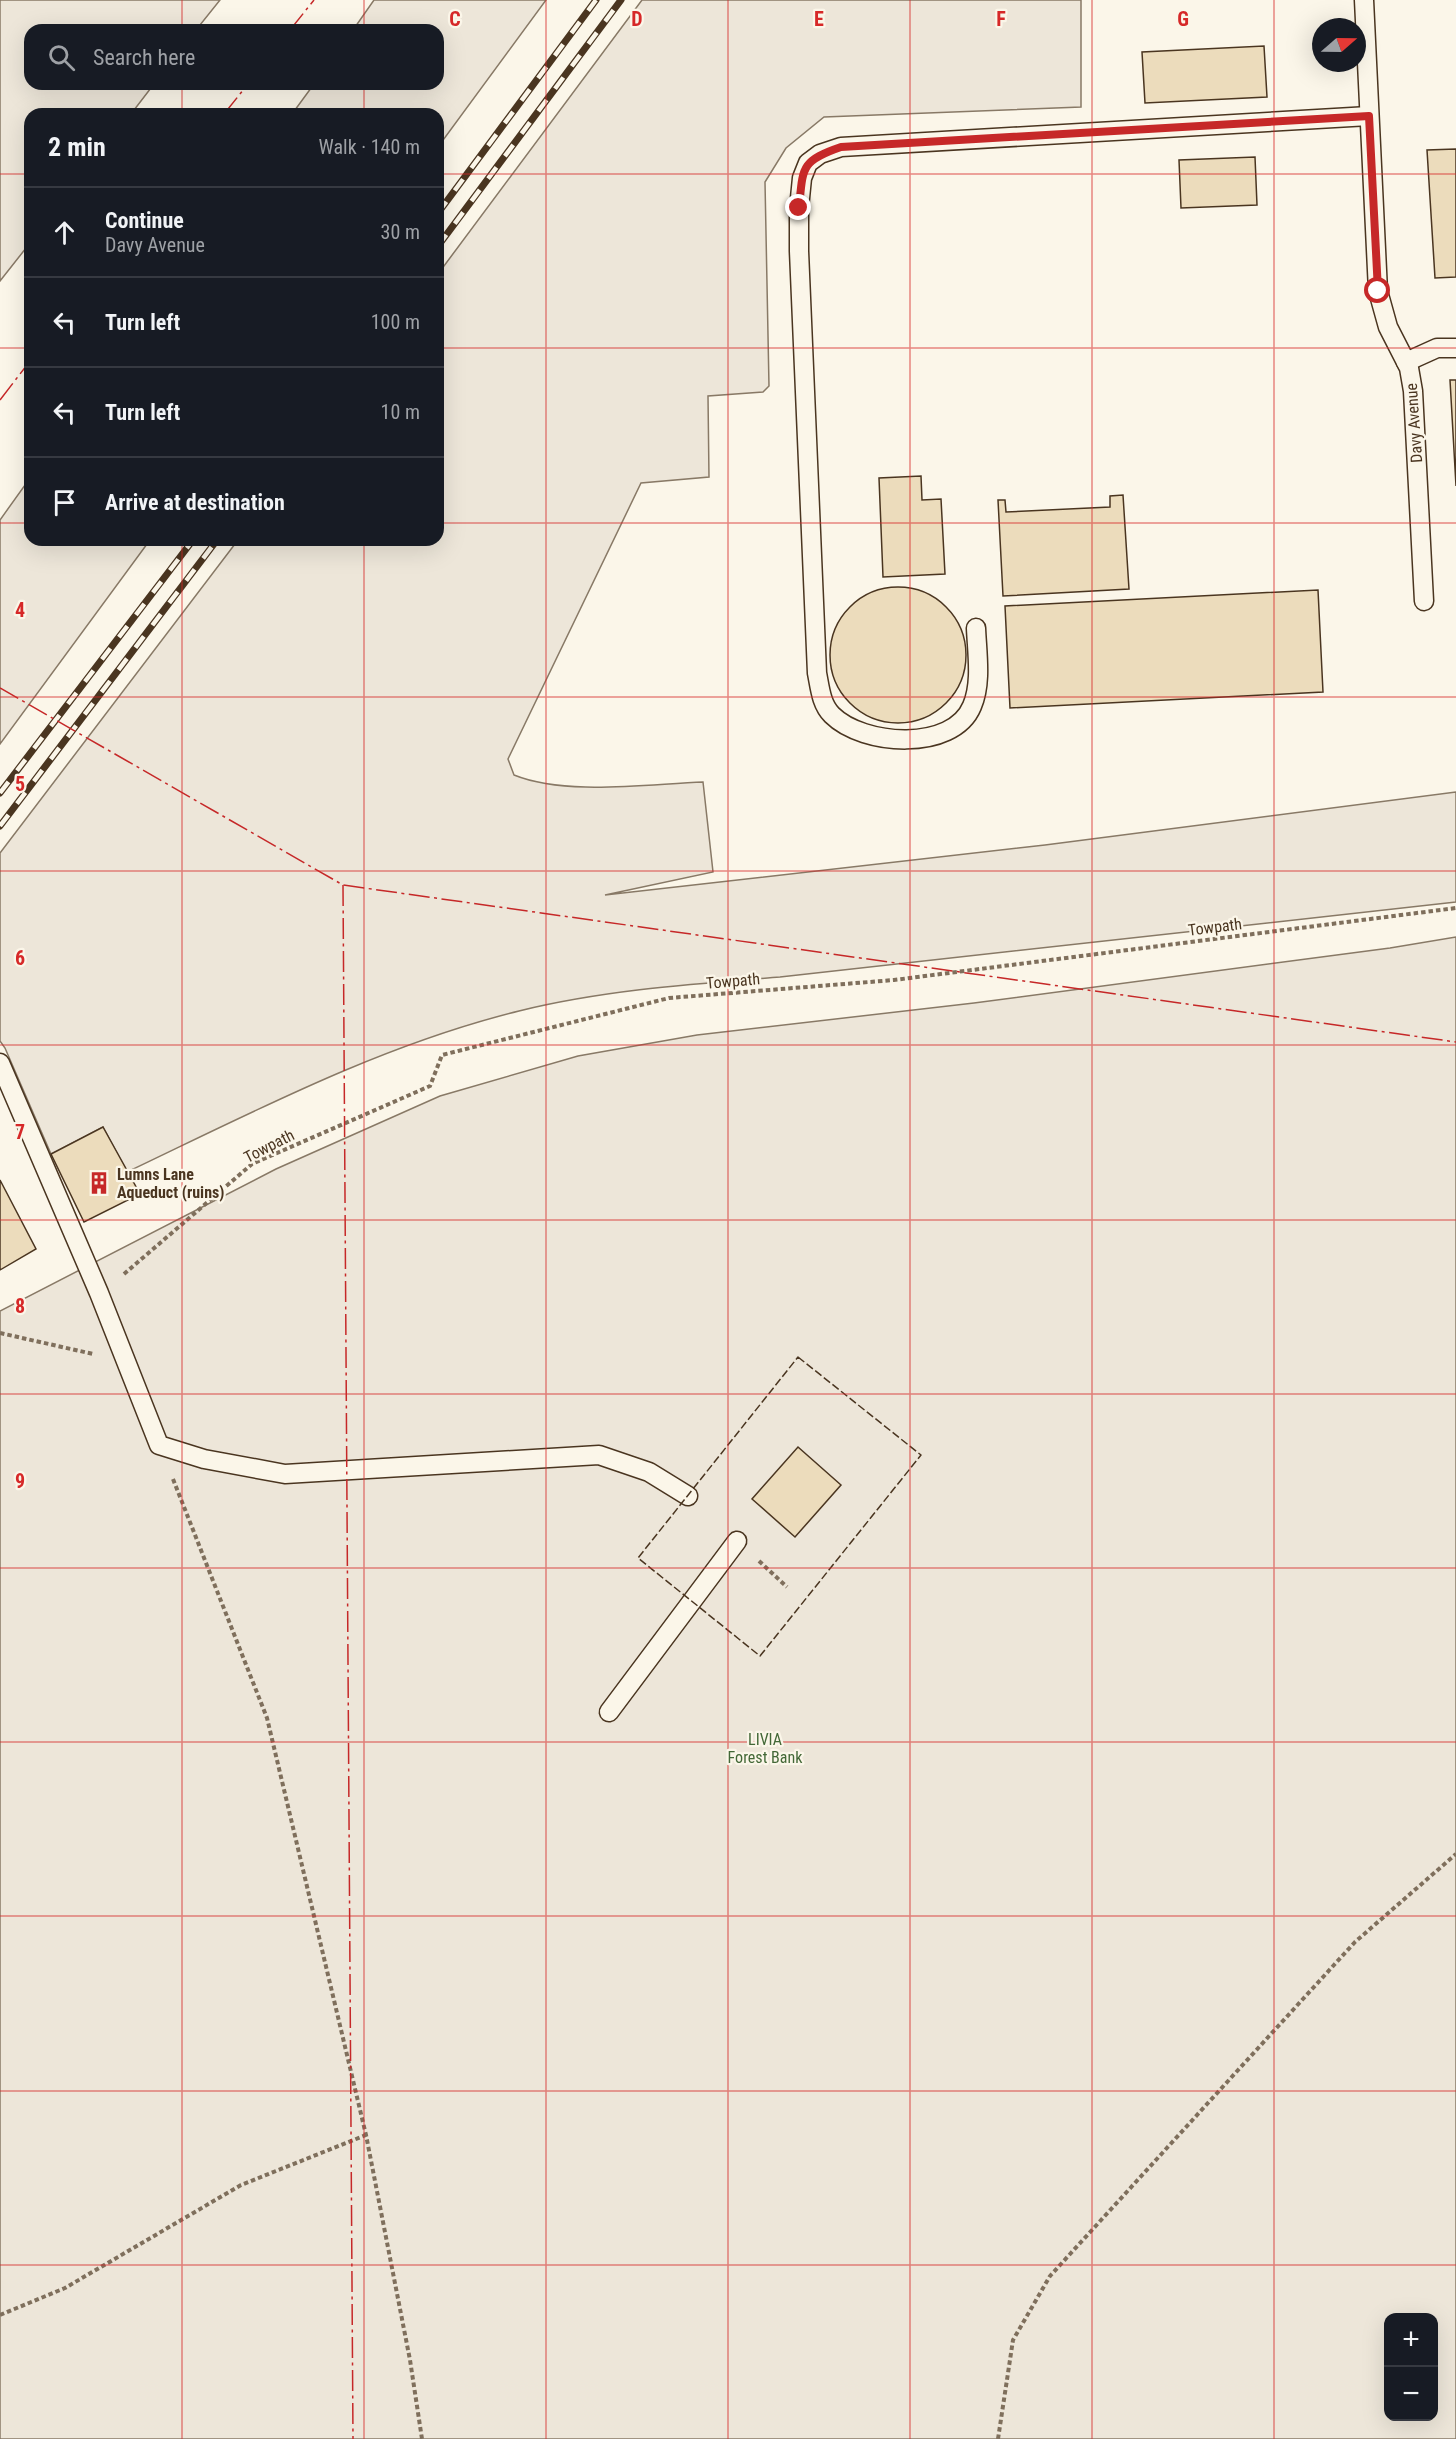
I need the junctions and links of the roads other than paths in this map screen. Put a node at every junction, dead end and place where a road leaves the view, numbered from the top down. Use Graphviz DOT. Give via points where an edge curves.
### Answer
graph roads {
  1 [pos="1364,0"];
  2 [pos="1369,116"];
  3 [pos="1456,348"];
  4 [pos="1406,362"];
  5 [pos="1424,601"];
  6 [pos="976,628"];
  7 [pos="0,1063"];
  8 [pos="688,1496"];
  9 [pos="737,1541"];
  10 [pos="609,1712"];
  1 -- 2 [label="lane, Davy Avenue"];
  2 -- 4 [label="lane, Davy Avenue" via="1378,291 1388,327"];
  2 -- 6 [label="lane" via="841,147 808,163 801,188 799,251 817,673 822,700 832,715 873,737 897,740 937,736 960,724 972,708 978,686"];
  3 -- 4 [label="lane" via="1437,348"];
  4 -- 5 [label="lane, Davy Avenue" via="1413,391"];
  7 -- 8 [label="lane" via="99,1293 159,1445 204,1459 285,1474 599,1455 649,1472"];
  9 -- 10 [label="lane"];
}
